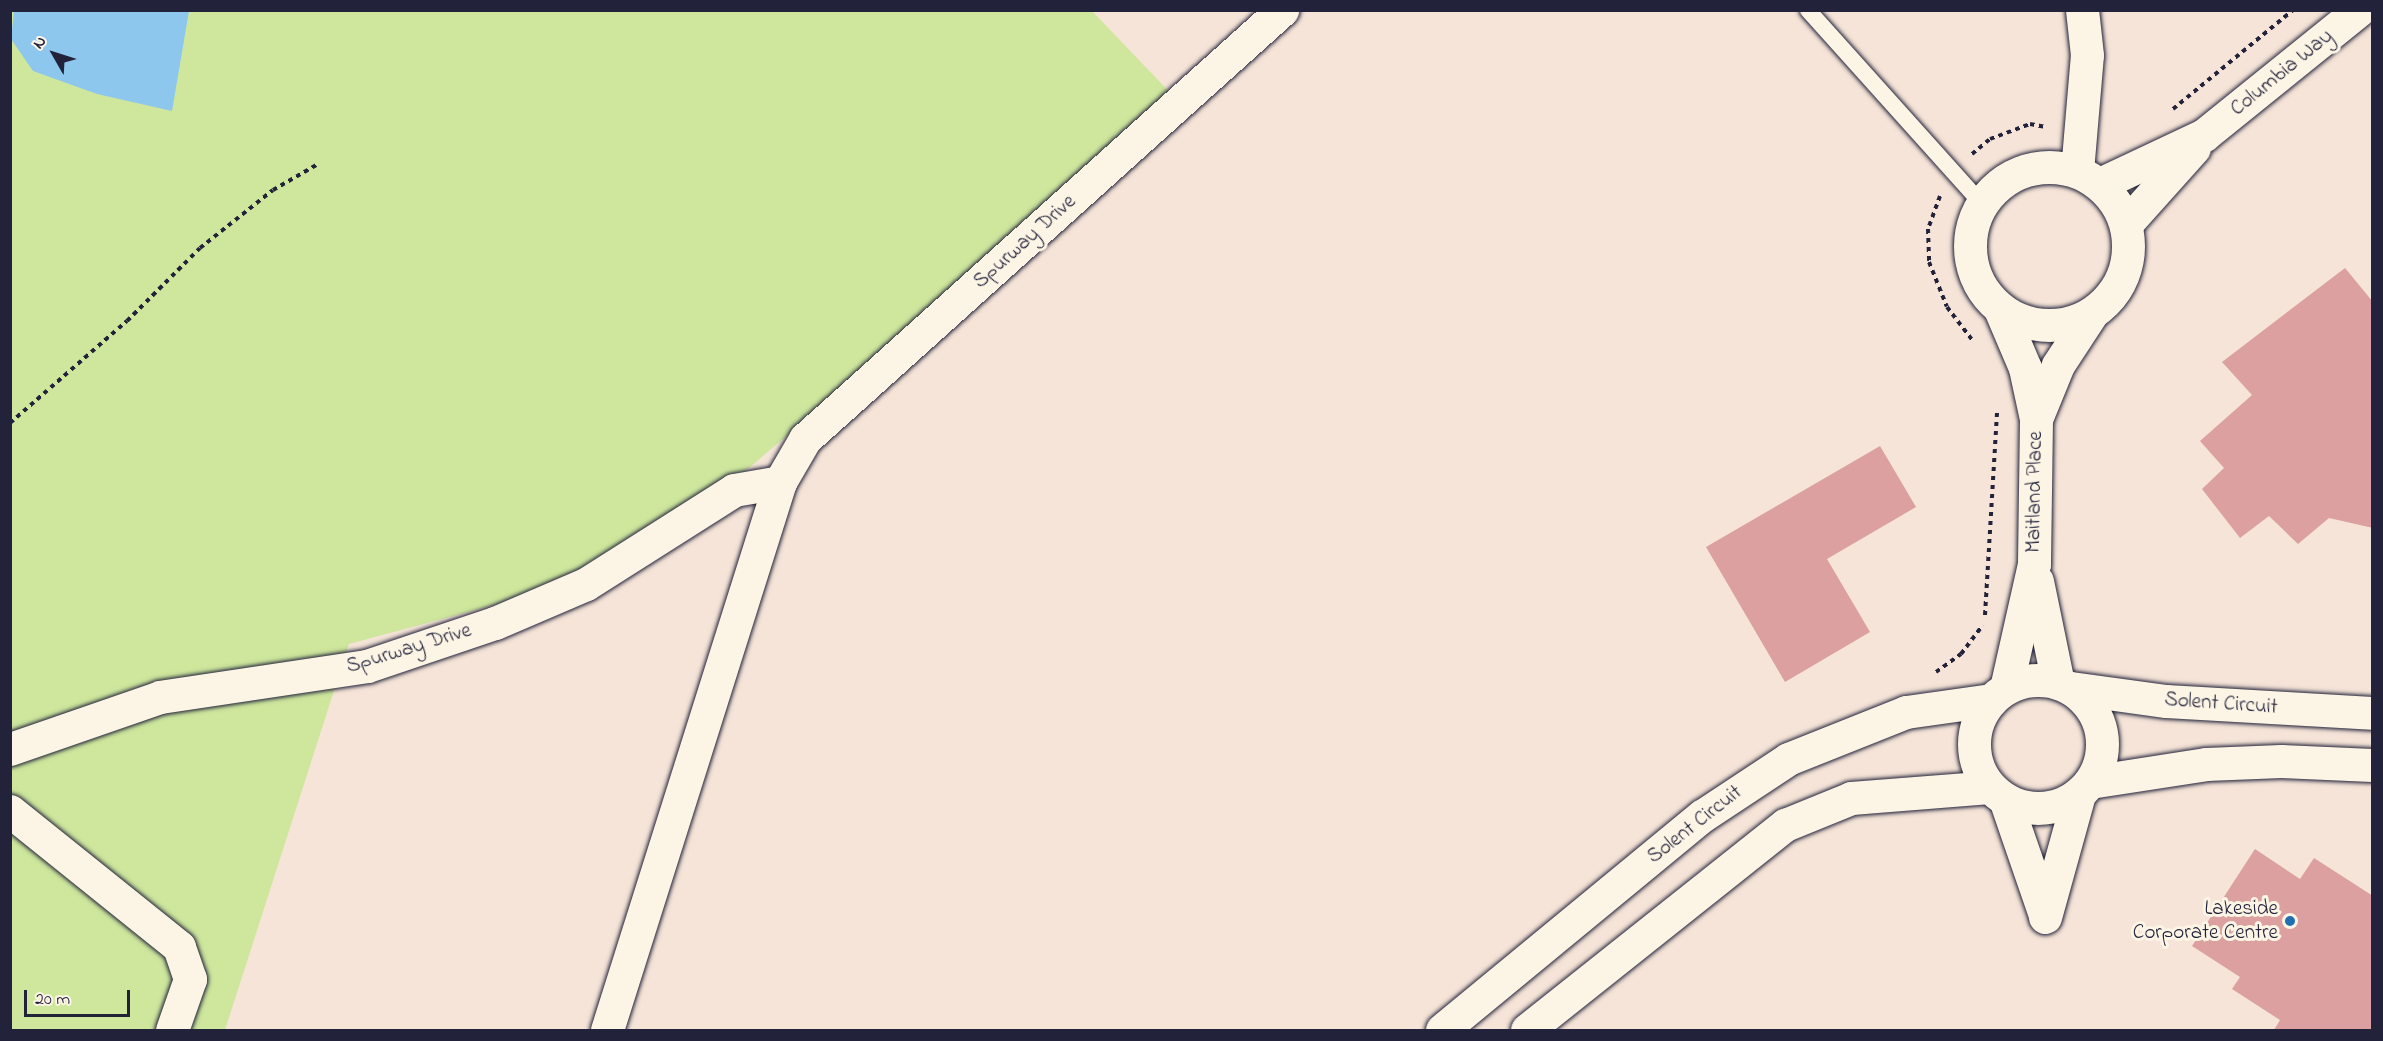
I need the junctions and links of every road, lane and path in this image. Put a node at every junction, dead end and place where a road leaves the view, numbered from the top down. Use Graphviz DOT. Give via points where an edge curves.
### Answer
graph roads {
  1 [pos="1282,10"];
  2 [pos="1808,10"];
  3 [pos="2082,10"];
  4 [pos="2293,10"];
  5 [pos="2359,10"];
  6 [pos="2165,115"];
  7 [pos="2080,132"];
  8 [pos="2204,135"];
  9 [pos="318,164"];
  10 [pos="1957,172"];
  11 [pos="2088,178"];
  12 [pos="1982,204"];
  13 [pos="2126,225"];
  14 [pos="2000,309"];
  15 [pos="2092,313"];
  16 [pos="1980,348"];
  17 [pos="1998,400"];
  18 [pos="2036,419"];
  19 [pos="10,423"];
  20 [pos="780,482"];
  21 [pos="2034,564"];
  22 [pos="2064,686"];
  23 [pos="1998,694"];
  24 [pos="1930,707"];
  25 [pos="2373,713"];
  26 [pos="10,749"];
  27 [pos="2373,765"];
  28 [pos="2084,788"];
  29 [pos="1997,793"];
  30 [pos="10,811"];
  31 [pos="172,1030"];
  32 [pos="607,1030"];
  33 [pos="1442,1030"];
  34 [pos="1527,1030"];
  1 -- 20 [label="street, Spurway Drive" via="804,439"];
  2 -- 10 [label="lane"];
  3 -- 7 [label="street" via="2087,55"];
  4 -- 6 [label="path"];
  5 -- 8 [label="street, Columbia Way"];
  7 -- 10 [label="path" via="2030,124 1990,139"];
  7 -- 11 [label="street"];
  8 -- 11 [label="street, Columbia Way"];
  8 -- 13 [label="street, Columbia Way"];
  9 -- 19 [label="path" via="273,190 200,248 127,321"];
  10 -- 12 [label="lane"];
  10 -- 16 [label="path" via="1936,202 1928,229 1929,262 1947,307"];
  11 -- 12 [label="street" via="2050,166 2023,171 2000,184"];
  11 -- 13 [label="street" via="2116,203"];
  12 -- 14 [label="street" via="1972,225 1974,271"];
  13 -- 15 [label="street" via="2129,250 2123,274 2111,296"];
  14 -- 15 [label="street" via="2021,321 2045,326 2070,323"];
  14 -- 18 [label="street, Maitland Place" via="2025,368"];
  15 -- 18 [label="street, Maitland Place" via="2058,365"];
  17 -- 24 [label="path" via="1984,624 1961,654 1936,672"];
  18 -- 21 [label="street, Maitland Place"];
  20 -- 26 [label="street, Spurway Drive" via="734,490 586,585 495,623 367,666 160,697"];
  20 -- 32 [label="street, Spurway Drive"];
  21 -- 22 [label="street, Maitland Place"];
  21 -- 23 [label="street, Maitland Place"];
  22 -- 23 [label="street" via="2025,681"];
  22 -- 25 [label="street, Solent Circuit" via="2166,701"];
  22 -- 28 [label="street" via="2088,702 2103,741 2100,762"];
  23 -- 24 [label="street, Solent Circuit"];
  23 -- 29 [label="street" via="1978,720 1974,744 1978,766"];
  24 -- 33 [label="street, Solent Circuit" via="1815,746 1745,786"];
  27 -- 28 [label="street" via="2281,761 2206,764"];
  28 -- 29 [label="street" via="2055,806 2029,808"];
  28 -- 29 [label="street" via="2045,916"];
  29 -- 34 [label="street" via="1851,798 1785,825"];
  30 -- 31 [label="street" via="178,947 190,979"];
}
